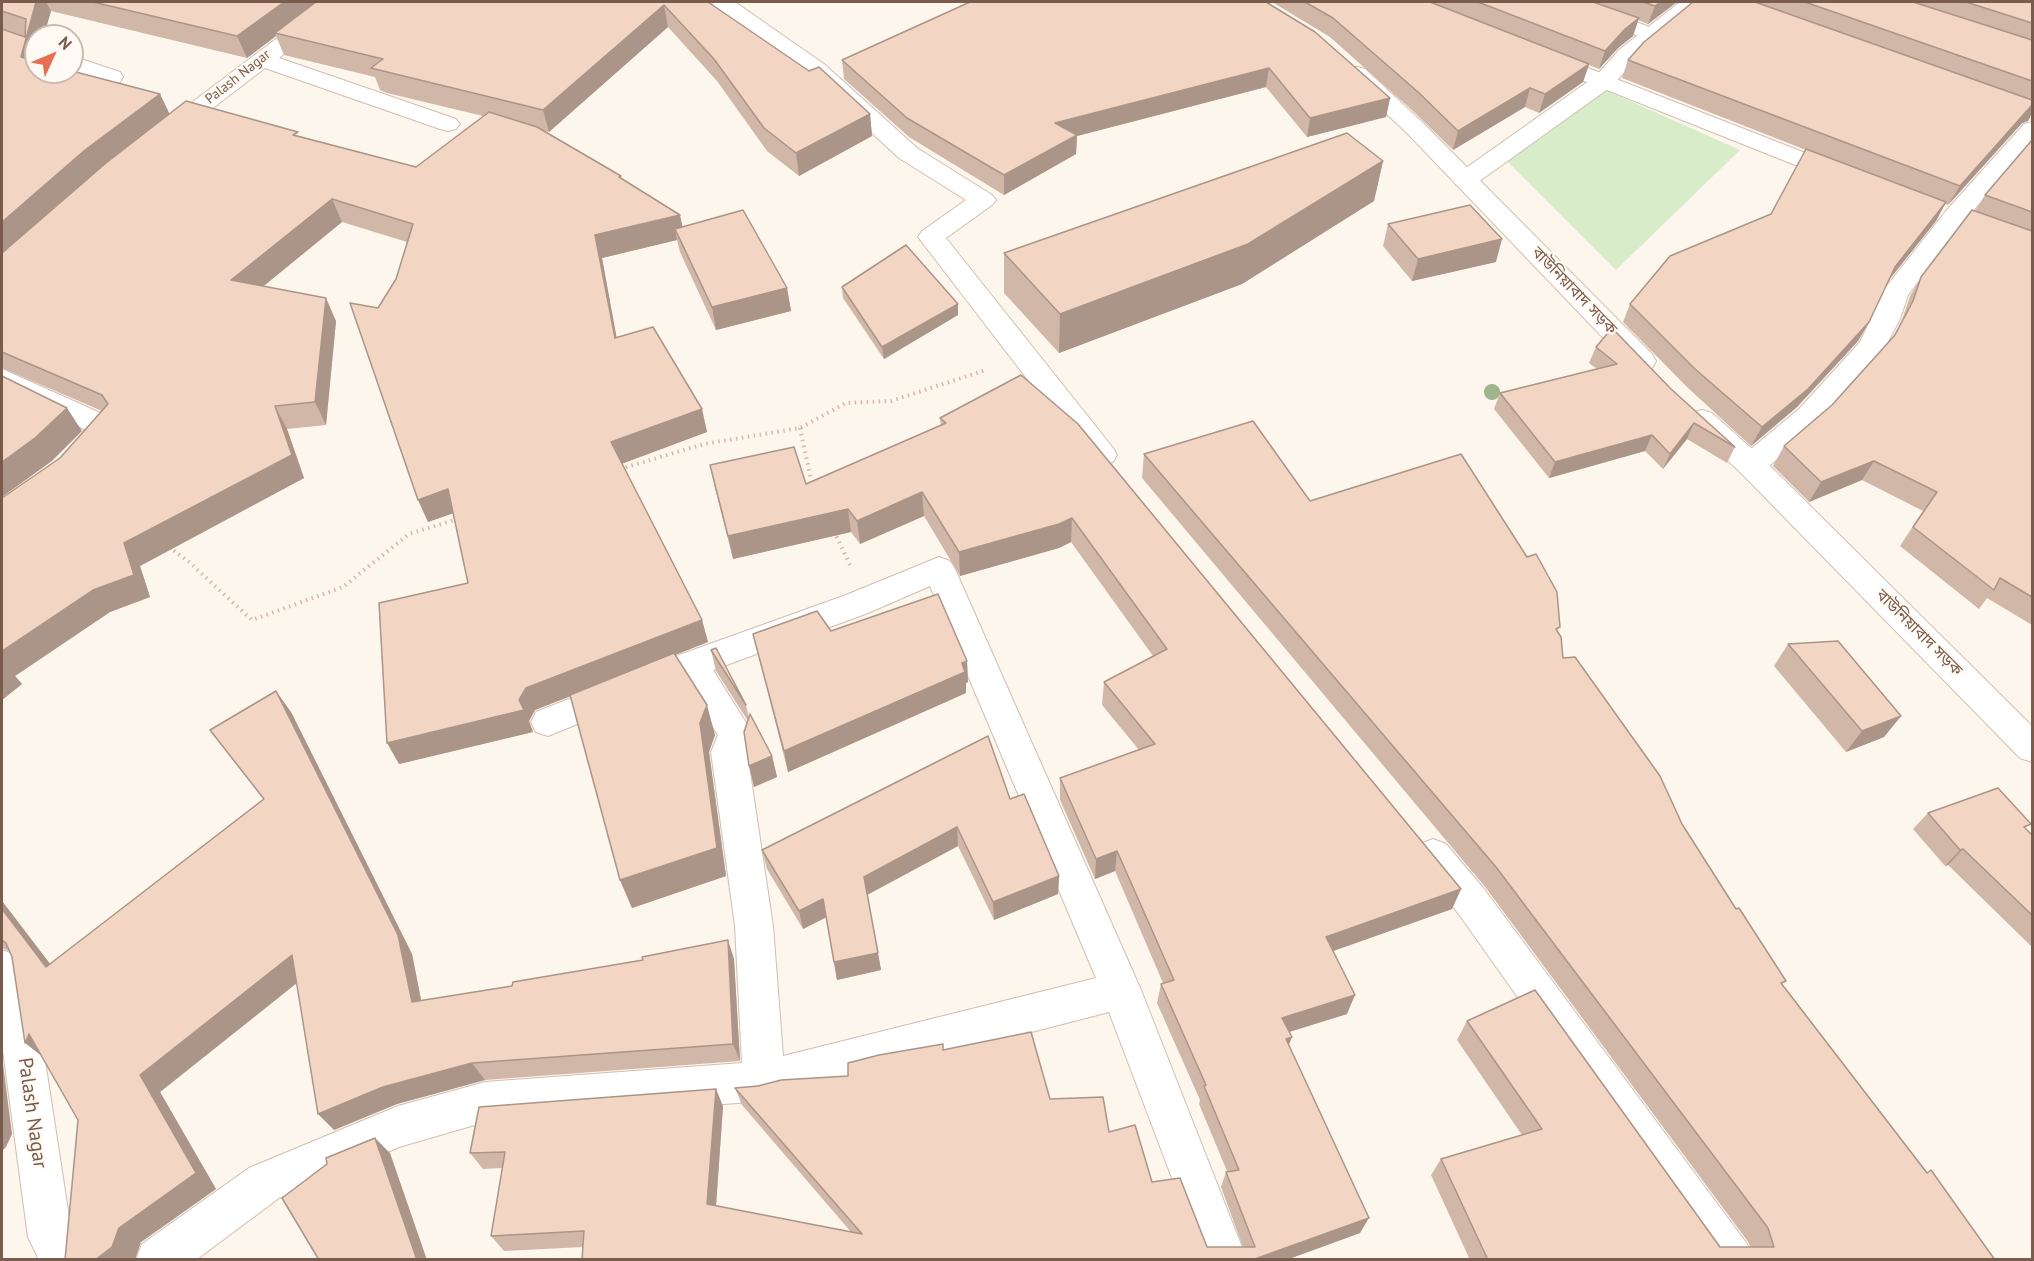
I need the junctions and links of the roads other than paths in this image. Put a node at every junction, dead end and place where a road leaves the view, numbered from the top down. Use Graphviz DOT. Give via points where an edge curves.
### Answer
graph roads {
  1 [pos="338,2"];
  2 [pos="722,2"];
  3 [pos="1562,2"];
  4 [pos="1693,2"];
  5 [pos="1653,35"];
  6 [pos="1526,50"];
  7 [pos="261,58"];
  8 [pos="1338,59"];
  9 [pos="84,67"];
  10 [pos="112,77"];
  11 [pos="1604,81"];
  12 [pos="2029,117"];
  13 [pos="448,124"];
  14 [pos="153,144"];
  15 [pos="1465,180"];
  16 [pos="1860,182"];
  17 [pos="2,378"];
  18 [pos="1659,379"];
  19 [pos="1684,403"];
  20 [pos="1751,465"];
  21 [pos="64,471"];
  22 [pos="1120,477"];
  23 [pos="691,664"];
  24 [pos="548,722"];
  25 [pos="2032,748"];
  26 [pos="1410,828"];
  27 [pos="2,968"];
  28 [pos="1121,990"];
  29 [pos="764,1081"];
  30 [pos="64,1260"];
  31 [pos="158,1260"];
  32 [pos="1225,1260"];
  33 [pos="1731,1260"];
  1 -- 7 [label="street, Palash Nagar"];
  2 -- 22 [label="street" via="816,69 908,153 983,200 930,237"];
  3 -- 5 [label="lane"];
  4 -- 5 [label="street"];
  5 -- 11 [label="street" via="1628,54"];
  6 -- 11 [label="lane"];
  7 -- 13 [label="street"];
  7 -- 14 [label="street, Palash Nagar"];
  8 -- 15 [label="street, বাউনিয়াবাদ সড়ক" via="1415,128"];
  9 -- 10 [label="street"];
  11 -- 15 [label="street"];
  11 -- 16 [label="lane"];
  12 -- 20 [label="street" via="1895,292 1872,347 1809,416"];
  15 -- 18 [label="street, বাউনিয়াবাদ সড়ক"];
  17 -- 21 [label="street" via="106,427"];
  19 -- 20 [label="street, বাউনিয়াবাদ সড়ক"];
  20 -- 25 [label="street, বাউনিয়াবাদ সড়ক"];
  23 -- 24 [label="street"];
  23 -- 28 [label="street" via="857,604 939,568"];
  23 -- 29 [label="street" via="735,734 729,752 754,926"];
  26 -- 33 [label="street" via="1471,901"];
  27 -- 30 [label="street, Palash Nagar" via="12,976 50,1237"];
  28 -- 29 [label="street"];
  28 -- 32 [label="street"];
  29 -- 31 [label="street" via="485,1102 398,1127 264,1184"];
}
